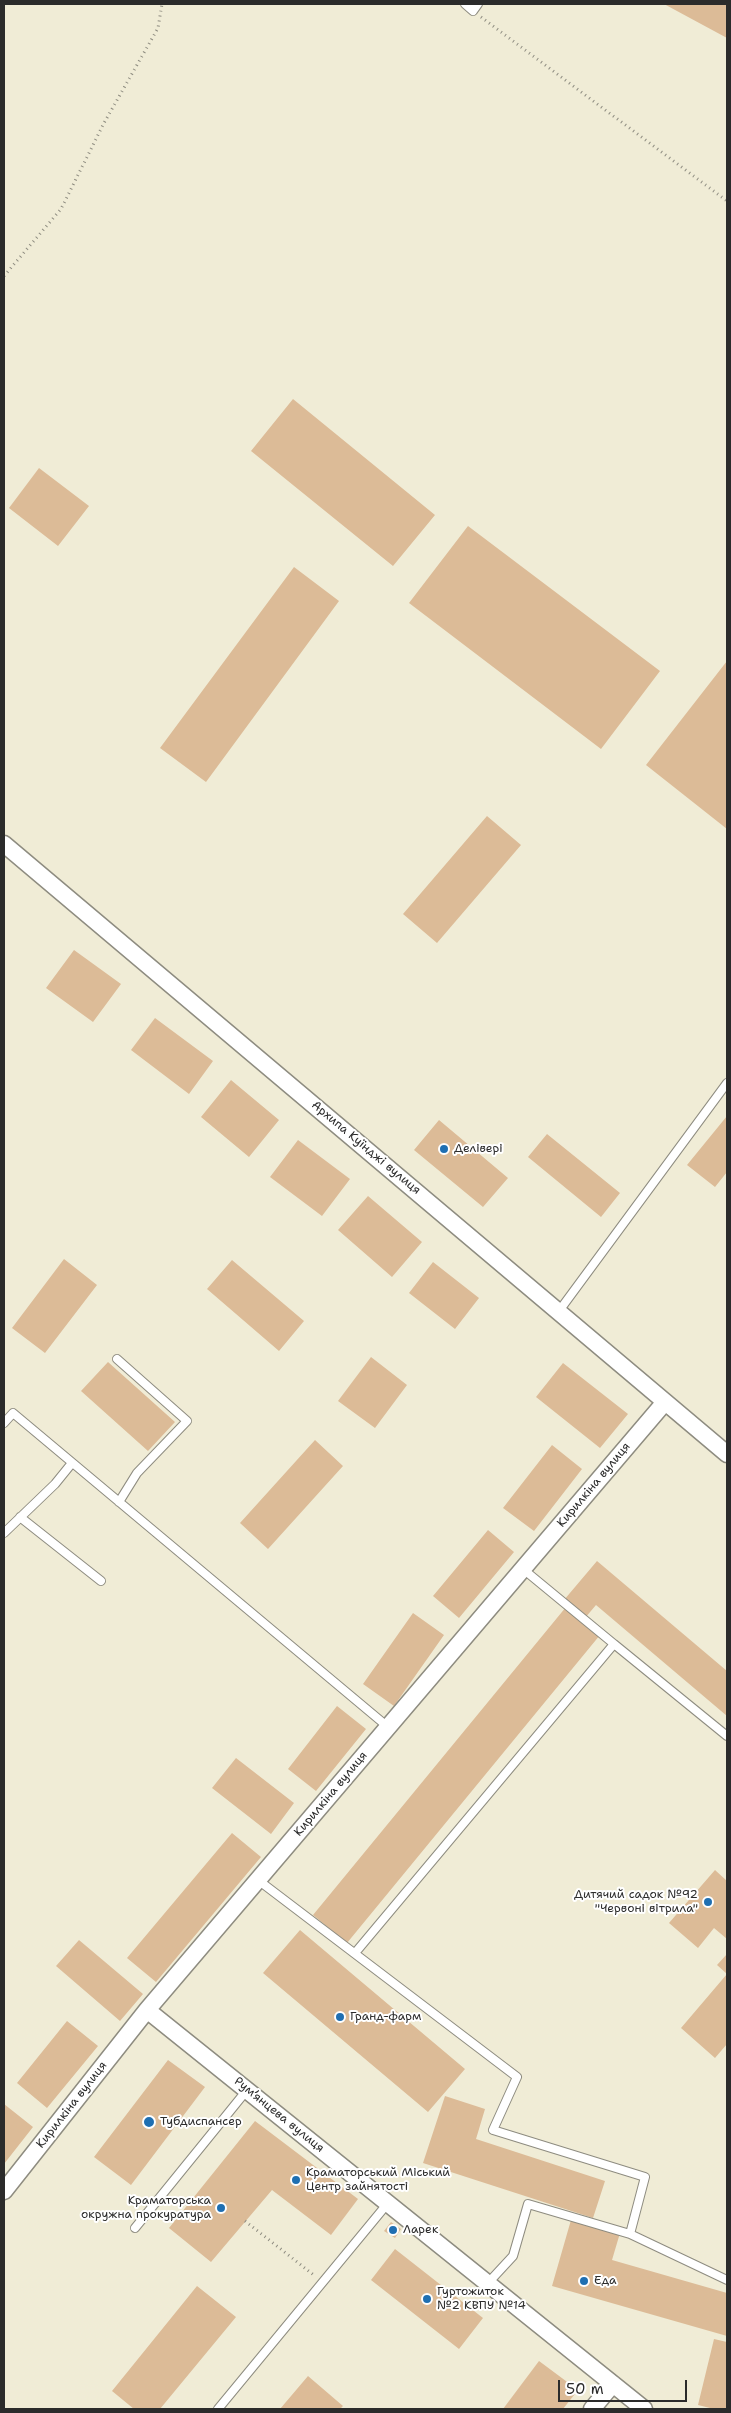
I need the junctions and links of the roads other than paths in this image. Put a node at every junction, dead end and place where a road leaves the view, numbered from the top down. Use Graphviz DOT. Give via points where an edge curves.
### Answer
graph roads {
  1 [pos="465,4"];
  2 [pos="478,4"];
  3 [pos="4,844"];
  4 [pos="727,1083"];
  5 [pos="559,1310"];
  6 [pos="116,1359"];
  7 [pos="665,1402"];
  8 [pos="4,1423"];
  9 [pos="727,1454"];
  10 [pos="72,1463"];
  11 [pos="120,1502"];
  12 [pos="20,1517"];
  13 [pos="4,1533"];
  14 [pos="522,1569"];
  15 [pos="101,1581"];
  16 [pos="614,1644"];
  17 [pos="388,1727"];
  18 [pos="727,1736"];
  19 [pos="258,1880"];
  20 [pos="355,1954"];
  21 [pos="147,2010"];
  22 [pos="247,2090"];
  23 [pos="4,2191"];
  24 [pos="388,2203"];
  25 [pos="135,2228"];
  26 [pos="630,2234"];
  27 [pos="727,2280"];
  28 [pos="488,2283"];
  29 [pos="613,2384"];
  30 [pos="218,2409"];
  31 [pos="592,2409"];
  32 [pos="644,2409"];
  1 -- 2 [label="lane" via="473,11"];
  3 -- 5 [label="street, Архипа Куїнджі вулиця"];
  4 -- 5 [label="lane"];
  5 -- 7 [label="street, Архипа Куїнджі вулиця"];
  6 -- 11 [label="lane" via="187,1421 138,1473"];
  7 -- 9 [label="street, Архипа Куїнджі вулиця"];
  7 -- 14 [label="street, Кирилкіна вулиця"];
  8 -- 10 [label="lane" via="13,1413"];
  10 -- 11 [label="lane"];
  10 -- 12 [label="lane"];
  11 -- 17 [label="lane"];
  12 -- 13 [label="lane"];
  12 -- 15 [label="lane"];
  14 -- 16 [label="lane"];
  14 -- 17 [label="street, Кирилкіна вулиця"];
  16 -- 18 [label="lane"];
  16 -- 20 [label="lane"];
  17 -- 19 [label="street, Кирилкіна вулиця"];
  19 -- 20 [label="lane"];
  19 -- 21 [label="street, Кирилкіна вулиця"];
  20 -- 26 [label="lane" via="517,2077 493,2130 645,2178"];
  21 -- 22 [label="street, Рум’янцева вулиця"];
  21 -- 23 [label="street, Кирилкіна вулиця"];
  22 -- 24 [label="street, Рум’янцева вулиця"];
  22 -- 25 [label="lane"];
  24 -- 28 [label="street, Рум’янцева вулиця"];
  24 -- 30 [label="lane"];
  26 -- 27 [label="lane"];
  26 -- 28 [label="lane" via="528,2204 513,2256"];
  28 -- 29 [label="street, Рум’янцева вулиця"];
  29 -- 31 [label="street"];
  29 -- 32 [label="street, Рум’янцева вулиця"];
}
